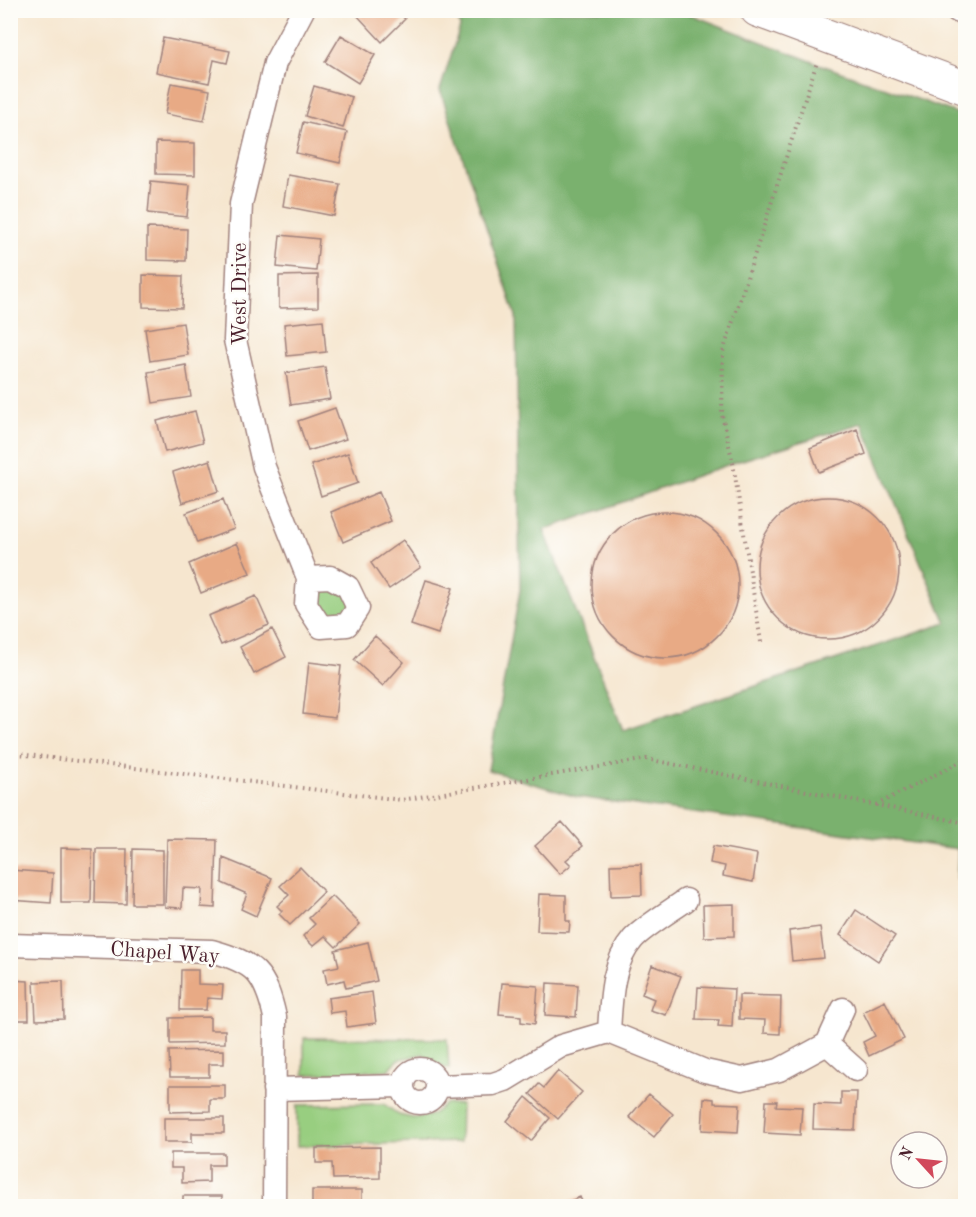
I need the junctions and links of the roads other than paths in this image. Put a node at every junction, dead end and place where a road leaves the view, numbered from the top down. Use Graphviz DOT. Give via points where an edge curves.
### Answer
graph roads {
  1 [pos="303,10"];
  2 [pos="956,10"];
  3 [pos="774,13"];
  4 [pos="966,16"];
  5 [pos="966,88"];
  6 [pos="308,578"];
  7 [pos="686,900"];
  8 [pos="10,945"];
  9 [pos="843,1009"];
  10 [pos="609,1032"];
  11 [pos="826,1044"];
  12 [pos="856,1070"];
  13 [pos="274,1089"];
  14 [pos="274,1206"];
  1 -- 6 [label="street, West Drive" via="275,63 241,204 236,340 264,467"];
  2 -- 4 [label="street"];
  3 -- 5 [label="highway"];
  7 -- 10 [label="street" via="633,939 619,962"];
  8 -- 13 [label="street, Chapel Way" via="212,951 238,958 258,972 269,993 274,1017"];
  9 -- 11 [label="street"];
  10 -- 11 [label="street" via="705,1071 742,1079 779,1070"];
  10 -- 13 [label="street" via="561,1046 493,1084 437,1086 432,1098 420,1103 408,1099 403,1086"];
  11 -- 12 [label="street"];
  13 -- 14 [label="street, Chapel Way"];
}
